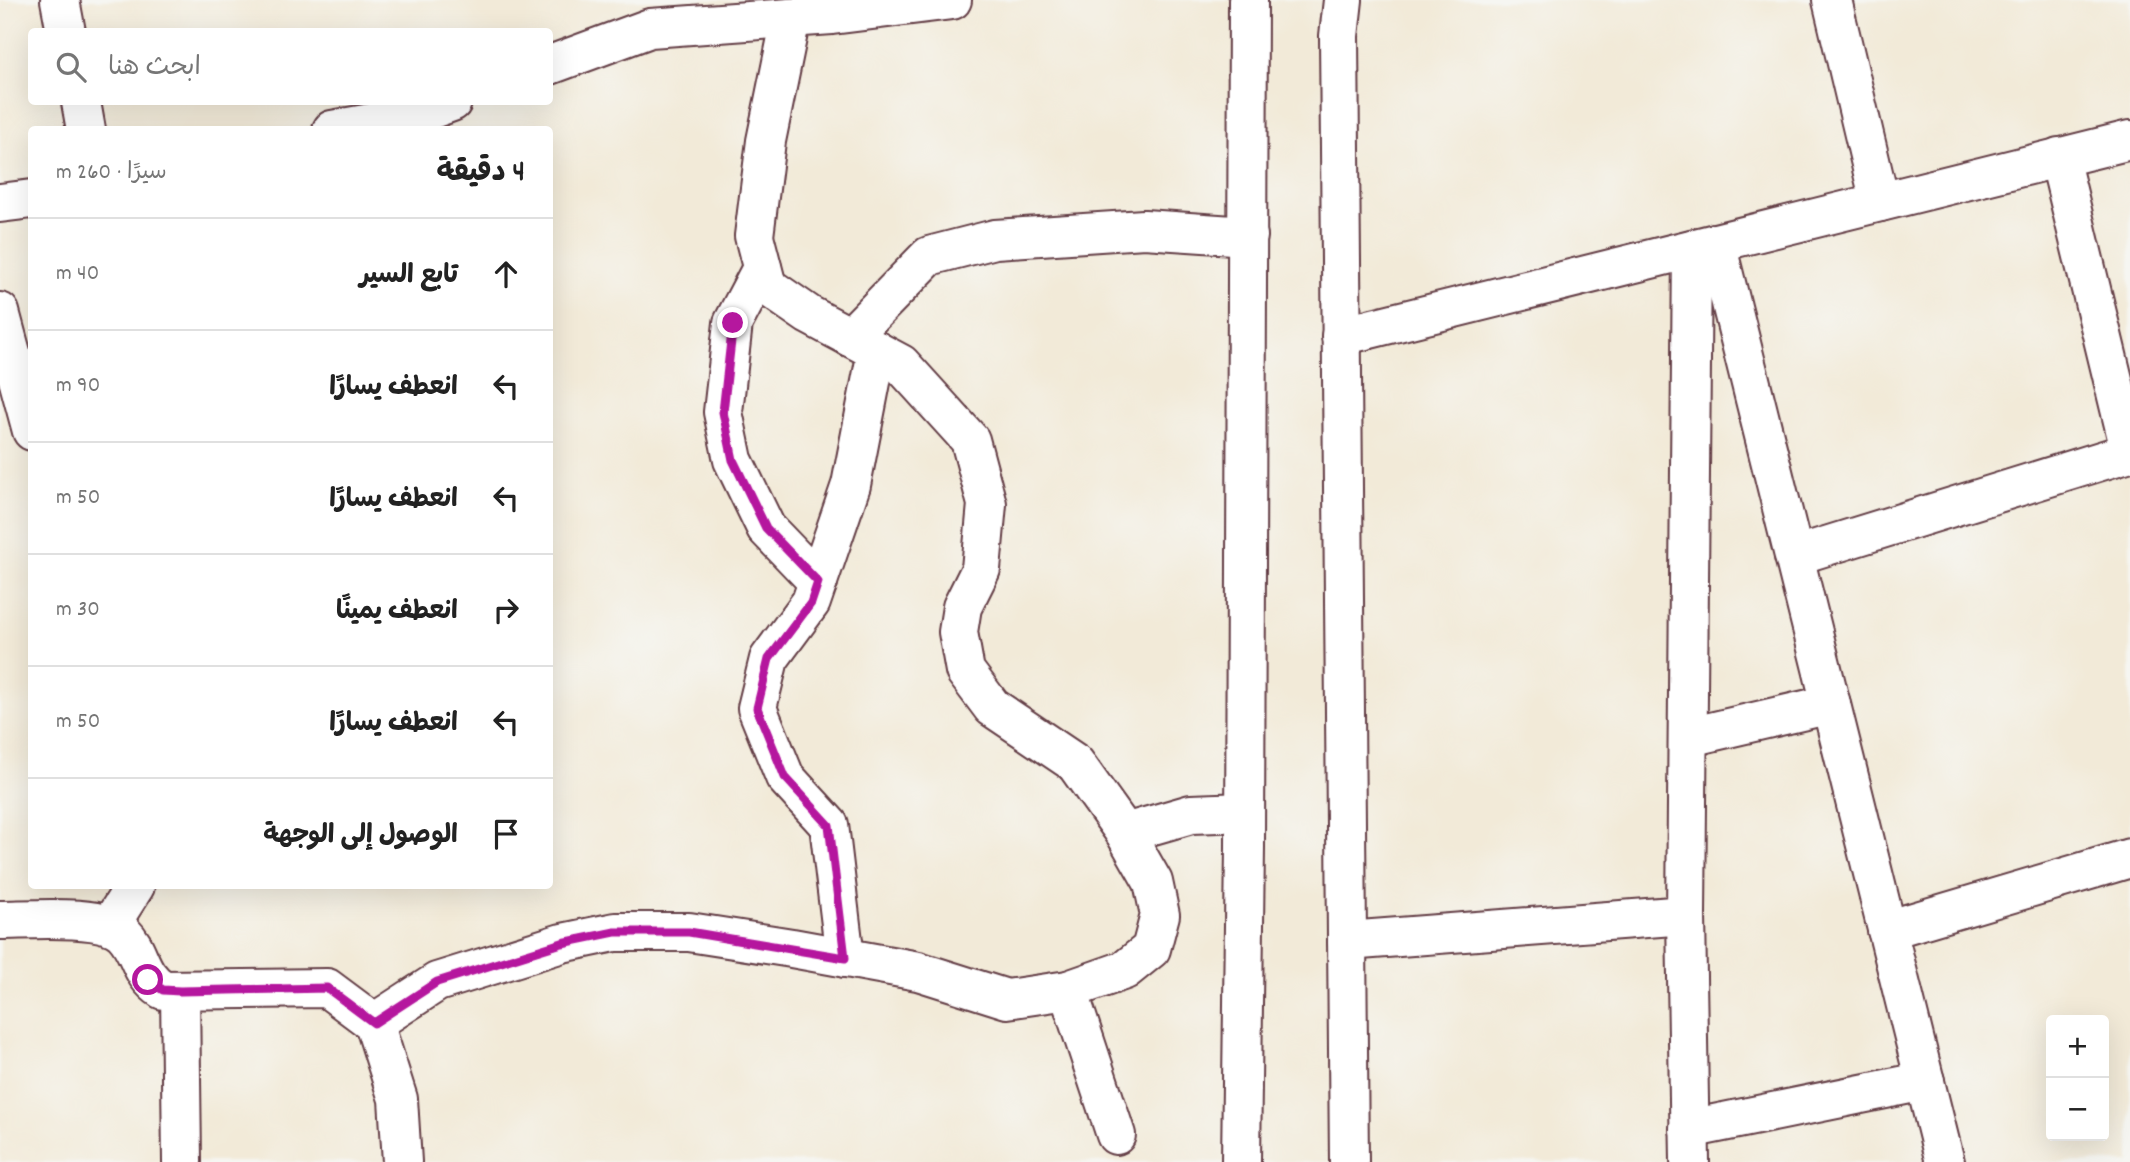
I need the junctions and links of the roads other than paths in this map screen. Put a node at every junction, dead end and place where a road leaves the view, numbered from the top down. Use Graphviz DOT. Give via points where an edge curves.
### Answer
graph roads {
  1 [pos="60,0"];
  2 [pos="953,0"];
  3 [pos="1248,0"];
  4 [pos="1343,0"];
  5 [pos="1832,0"];
  6 [pos="791,18"];
  7 [pos="65,28"];
  8 [pos="553,64"];
  9 [pos="81,105"];
  10 [pos="447,105"];
  11 [pos="418,122"];
  12 [pos="85,126"];
  13 [pos="375,126"];
  14 [pos="2130,140"];
  15 [pos="2059,157"];
  16 [pos="28,199"];
  17 [pos="1880,202"];
  18 [pos="0,203"];
  19 [pos="1248,236"];
  20 [pos="1704,246"];
  21 [pos="762,268"];
  22 [pos="0,312"];
  23 [pos="1341,336"];
  24 [pos="864,344"];
  25 [pos="28,416"];
  26 [pos="2130,451"];
  27 [pos="1794,556"];
  28 [pos="818,582"];
  29 [pos="1831,705"];
  30 [pos="1689,737"];
  31 [pos="1245,812"];
  32 [pos="1125,833"];
  33 [pos="2130,858"];
  34 [pos="133,889"];
  35 [pos="1686,915"];
  36 [pos="0,920"];
  37 [pos="110,925"];
  38 [pos="1887,930"];
  39 [pos="1347,941"];
  40 [pos="845,958"];
  41 [pos="1068,990"];
  42 [pos="180,991"];
  43 [pos="374,1023"];
  44 [pos="1925,1081"];
  45 [pos="1116,1135"];
  46 [pos="1690,1146"];
  47 [pos="182,1162"];
  48 [pos="402,1162"];
  49 [pos="1241,1162"];
  50 [pos="1349,1162"];
  51 [pos="1945,1162"];
  1 -- 7 [label="street"];
  2 -- 6 [label="street"];
  3 -- 19 [label="street"];
  4 -- 23 [label="street" via="1339,36"];
  5 -- 17 [label="street"];
  6 -- 8 [label="street" via="650,28"];
  6 -- 21 [label="street" via="766,141 754,236"];
  9 -- 12 [label="street"];
  10 -- 11 [label="street"];
  11 -- 13 [label="street"];
  14 -- 15 [label="street"];
  15 -- 17 [label="street"];
  15 -- 26 [label="street"];
  16 -- 18 [label="street"];
  17 -- 20 [label="street"];
  19 -- 24 [label="street" via="1144,229 995,239 929,256"];
  19 -- 31 [label="street"];
  20 -- 23 [label="street"];
  20 -- 27 [label="street"];
  20 -- 30 [label="street"];
  21 -- 24 [label="street" via="767,286"];
  21 -- 28 [label="street" via="733,323 723,412 733,460 766,528"];
  22 -- 25 [label="street"];
  23 -- 39 [label="street"];
  24 -- 28 [label="street" via="851,485"];
  24 -- 32 [label="street" via="901,364 970,440 987,504 981,569 962,607 958,632 965,671 992,707 1075,763"];
  26 -- 27 [label="street"];
  27 -- 29 [label="street"];
  28 -- 40 [label="street" via="811,603 769,659 757,708 785,777 829,825"];
  29 -- 30 [label="street"];
  29 -- 38 [label="street"];
  30 -- 35 [label="street"];
  31 -- 32 [label="street" via="1191,814"];
  31 -- 49 [label="street"];
  32 -- 41 [label="street" via="1153,882 1160,915 1151,949 1125,970"];
  33 -- 38 [label="street"];
  34 -- 37 [label="street"];
  35 -- 39 [label="street"];
  35 -- 46 [label="street"];
  36 -- 37 [label="street"];
  37 -- 42 [label="street" via="123,933 148,980 163,990"];
  38 -- 44 [label="street"];
  39 -- 50 [label="street"];
  40 -- 41 [label="street" via="918,971 1007,999"];
  40 -- 43 [label="street" via="689,932 615,932 562,943 437,982"];
  41 -- 45 [label="street"];
  42 -- 43 [label="street" via="327,988"];
  42 -- 47 [label="street"];
  43 -- 48 [label="street" via="398,1098"];
  44 -- 46 [label="street"];
  44 -- 51 [label="street"];
}
